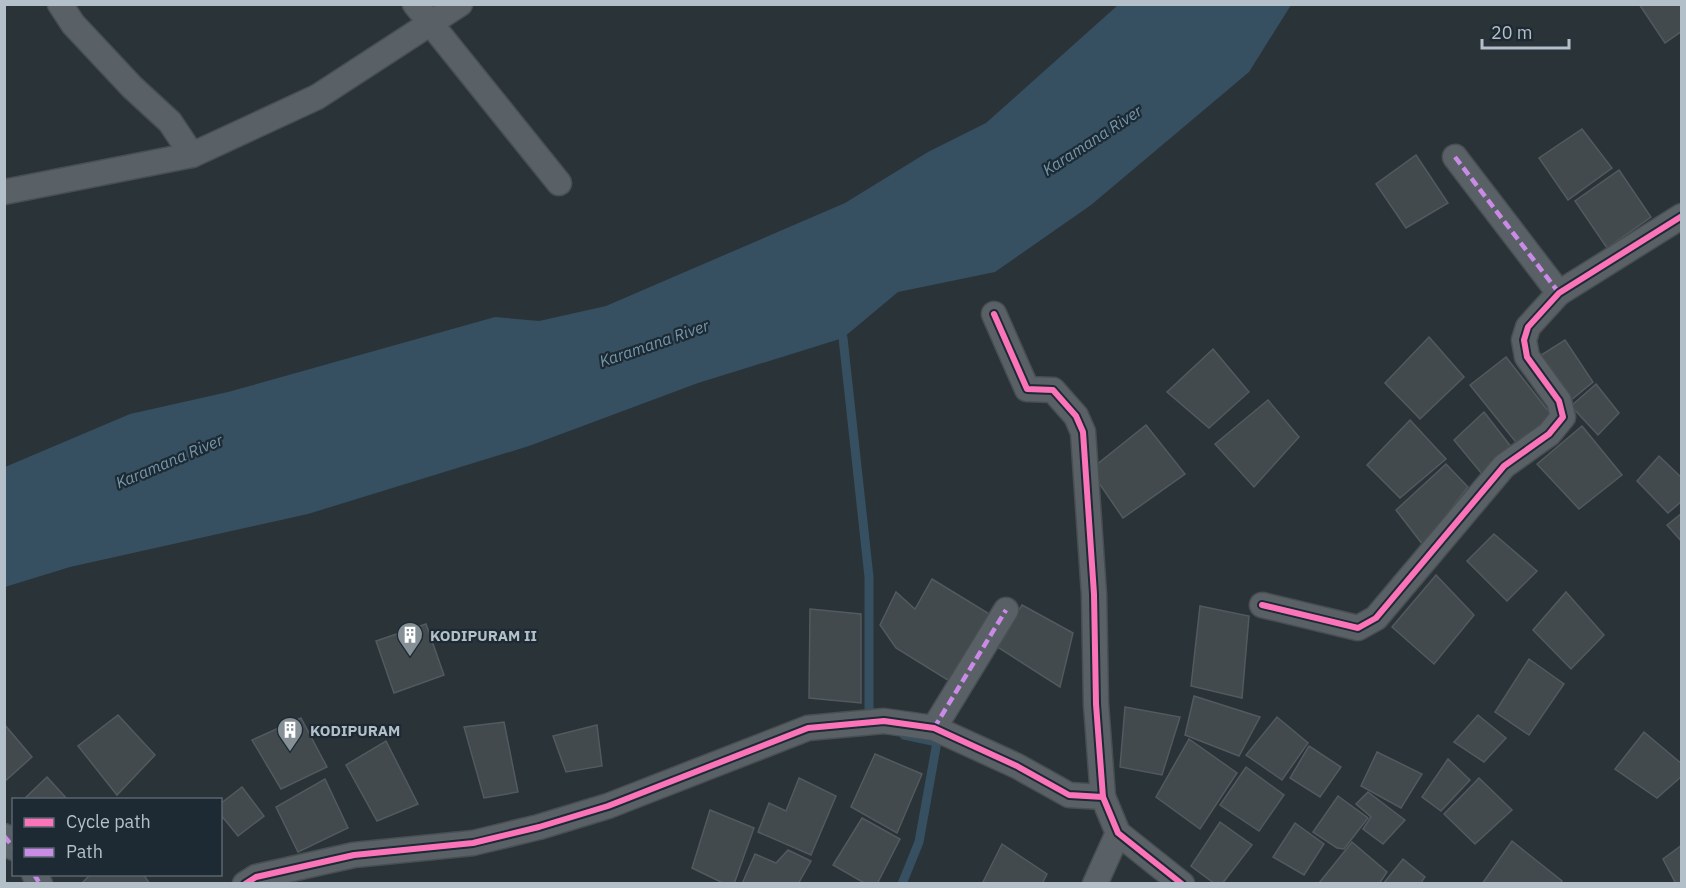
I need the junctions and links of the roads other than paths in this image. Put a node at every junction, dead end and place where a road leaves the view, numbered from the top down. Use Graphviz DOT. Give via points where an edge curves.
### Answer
graph roads {
  1 [pos="60,4"];
  2 [pos="415,4"];
  3 [pos="460,4"];
  4 [pos="431,25"];
  5 [pos="192,155"];
  6 [pos="1455,157"];
  7 [pos="559,183"];
  8 [pos="4,192"];
  9 [pos="1682,216"];
  10 [pos="1559,293"];
  11 [pos="994,314"];
  12 [pos="1262,605"];
  13 [pos="1006,610"];
  14 [pos="934,728"];
  15 [pos="1103,797"];
  16 [pos="1118,833"];
  17 [pos="245,884"];
  18 [pos="1095,884"];
  19 [pos="1182,884"];
  1 -- 5 [label="street" via="132,87 170,122"];
  2 -- 4 [label="street"];
  3 -- 4 [label="street"];
  4 -- 5 [label="street" via="317,97"];
  4 -- 7 [label="street"];
  5 -- 8 [label="street"];
  6 -- 10 [label="street"];
  9 -- 10 [label="street"];
  10 -- 12 [label="street" via="1527,327 1524,340 1527,357 1559,401 1563,417 1549,434 1504,466 1376,618 1358,628"];
  11 -- 15 [label="street" via="1027,389 1053,390 1076,416 1083,432"];
  13 -- 14 [label="street"];
  14 -- 15 [label="street" via="1069,795"];
  14 -- 17 [label="street" via="884,721 808,728 618,802 539,827 473,843 354,855 256,877"];
  15 -- 16 [label="street"];
  16 -- 18 [label="street"];
  16 -- 19 [label="street"];
}
